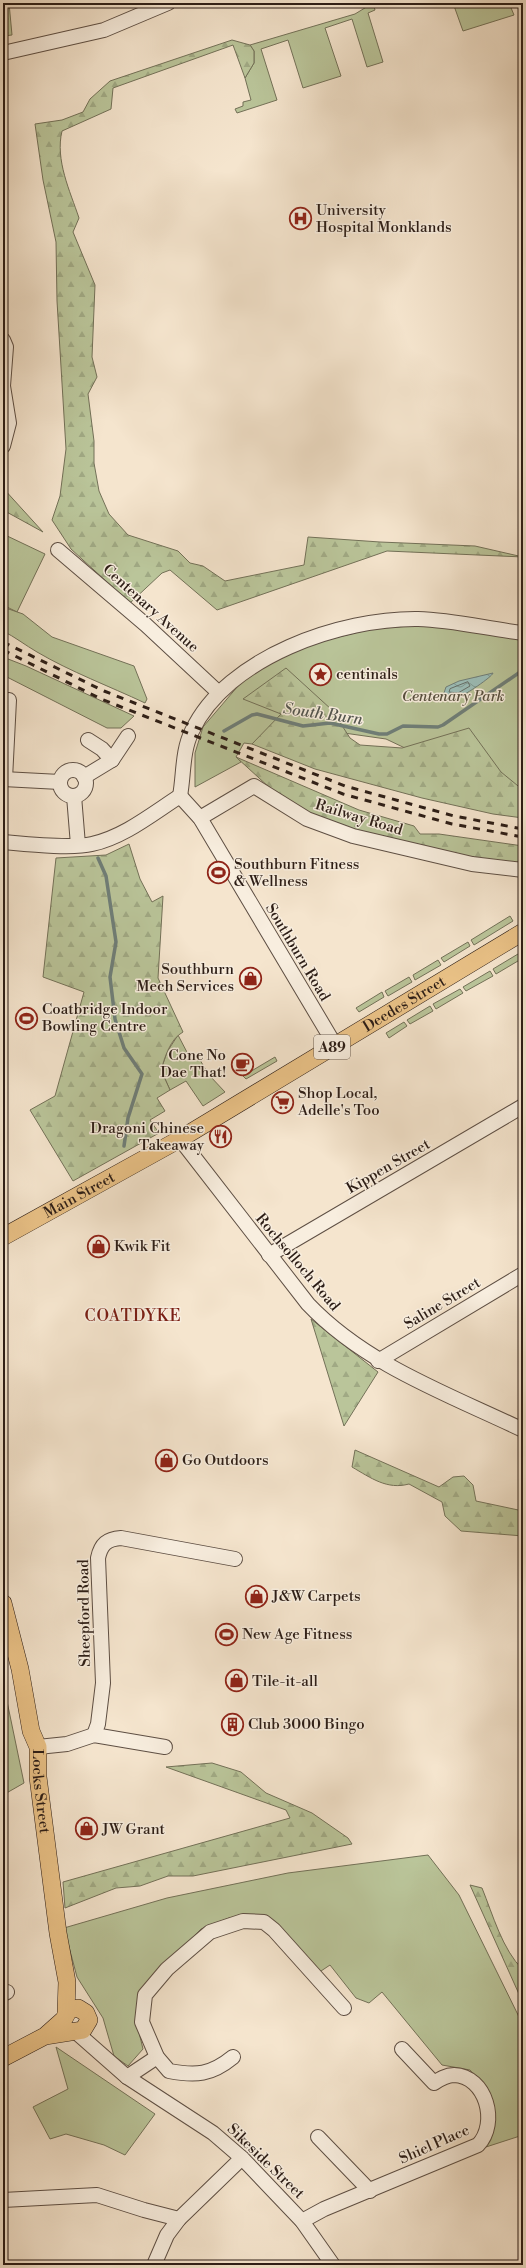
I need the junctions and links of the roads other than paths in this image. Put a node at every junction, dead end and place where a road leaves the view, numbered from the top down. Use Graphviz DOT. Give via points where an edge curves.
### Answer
graph roads {
  1 [pos="168,3"];
  2 [pos="3,53"];
  3 [pos="3,340"];
  4 [pos="3,386"];
  5 [pos="3,446"];
  6 [pos="58,550"];
  7 [pos="523,632"];
  8 [pos="219,693"];
  9 [pos="10,700"];
  10 [pos="128,736"];
  11 [pos="88,740"];
  12 [pos="112,760"];
  13 [pos="84,777"];
  14 [pos="4,779"];
  15 [pos="60,782"];
  16 [pos="74,796"];
  17 [pos="180,796"];
  18 [pos="200,818"];
  19 [pos="3,842"];
  20 [pos="78,845"];
  21 [pos="523,870"];
  22 [pos="523,932"];
  23 [pos="335,1045"];
  24 [pos="523,1106"];
  25 [pos="180,1139"];
  26 [pos="140,1162"];
  27 [pos="19,1230"];
  28 [pos="3,1237"];
  29 [pos="3,1243"];
  30 [pos="269,1255"];
  31 [pos="523,1274"];
  32 [pos="378,1361"];
  33 [pos="523,1430"];
  34 [pos="235,1559"];
  35 [pos="3,1603"];
  36 [pos="94,1735"];
  37 [pos="165,1747"];
  38 [pos="38,1748"];
  39 [pos="344,2008"];
  40 [pos="74,2022"];
  41 [pos="402,2049"];
  42 [pos="157,2057"];
  43 [pos="233,2057"];
  44 [pos="3,2058"];
  45 [pos="127,2077"];
  46 [pos="318,2137"];
  47 [pos="242,2158"];
  48 [pos="370,2191"];
  49 [pos="3,2200"];
  50 [pos="179,2219"];
  51 [pos="302,2221"];
  52 [pos="154,2265"];
  53 [pos="333,2265"];
  1 -- 2 [label="street" via="104,30"];
  3 -- 4 [label="street" via="6,347"];
  4 -- 5 [label="street" via="9,423"];
  6 -- 8 [label="street, Centenary Avenue" via="140,620"];
  7 -- 8 [label="street" via="418,619 353,627 300,643 273,655"];
  8 -- 17 [label="street" via="199,719 188,740"];
  9 -- 14 [label="street"];
  10 -- 12 [label="street"];
  11 -- 12 [label="street" via="102,749"];
  12 -- 13 [label="street"];
  13 -- 15 [label="street" via="79,771 70,770 63,774"];
  13 -- 16 [label="street" via="84,789"];
  14 -- 15 [label="street"];
  15 -- 16 [label="street" via="62,790"];
  16 -- 20 [label="street"];
  17 -- 18 [label="street, Southburn Road"];
  17 -- 20 [label="street" via="112,838"];
  18 -- 21 [label="street, Railway Road" via="254,786 307,819 353,836 472,864"];
  18 -- 23 [label="street, Southburn Road"];
  19 -- 20 [label="street"];
  22 -- 23 [label="main road, Deedes Street / A89"];
  23 -- 25 [label="main road, Deedes Street / A89"];
  24 -- 30 [label="street, Kippen Street"];
  25 -- 26 [label="main road, Deedes Street / A89"];
  25 -- 30 [label="street, Rochsolloch Road"];
  26 -- 27 [label="main road, Main Street / A89"];
  27 -- 28 [label="main road, Main Street"];
  27 -- 29 [label="main road, Main Street / A89"];
  30 -- 32 [label="street, Rochsolloch Road" via="323,1320"];
  31 -- 32 [label="street, Saline Street"];
  32 -- 33 [label="street, Rochsolloch Road"];
  34 -- 36 [label="street, Sheepford Road" via="121,1538 112,1539 103,1545 98,1558 103,1684"];
  35 -- 38 [label="main road, Locks Street" via="20,1669 31,1731"];
  36 -- 37 [label="street"];
  36 -- 38 [label="street" via="67,1744"];
  38 -- 40 [label="main road, Locks Street" via="38,1778 58,1932"];
  39 -- 42 [label="street" via="274,1930 264,1922 243,1922 210,1932 167,1969 145,1995 142,2022"];
  40 -- 44 [label="main road"];
  40 -- 45 [label="street, Sikeside Street" via="101,2056"];
  41 -- 48 [label="street, Shiel Place" via="434,2083 446,2076 454,2075 473,2082 485,2099 490,2116 489,2124 484,2139 478,2145"];
  42 -- 43 [label="street" via="169,2071 193,2076 219,2069"];
  42 -- 45 [label="street"];
  45 -- 47 [label="street, Sikeside Street" via="213,2133"];
  46 -- 48 [label="street"];
  47 -- 50 [label="street"];
  47 -- 51 [label="street, Sikeside Street"];
  48 -- 51 [label="street, Shiel Place" via="324,2209"];
  49 -- 50 [label="street" via="97,2195"];
  50 -- 52 [label="street" via="167,2235"];
  51 -- 53 [label="street, Sikeside Street"];
}
